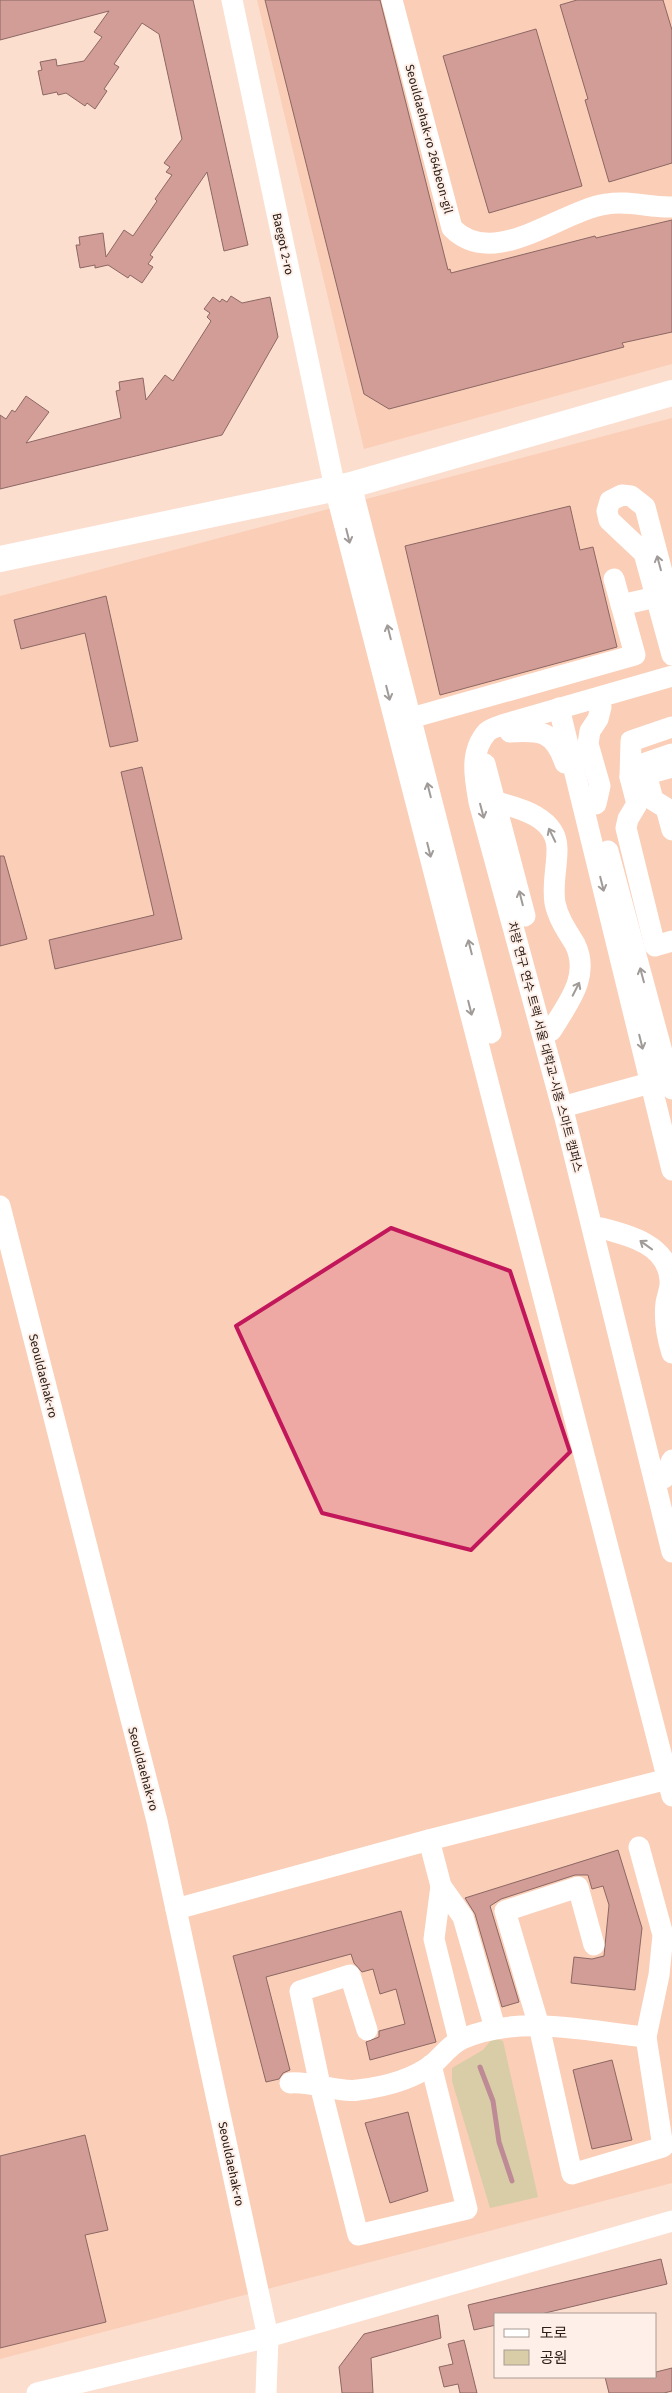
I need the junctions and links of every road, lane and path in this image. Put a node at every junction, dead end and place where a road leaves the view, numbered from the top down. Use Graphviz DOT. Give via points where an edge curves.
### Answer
graph roads {
  1 [pos="232,0"];
  2 [pos="392,0"];
  3 [pos="672,206"];
  4 [pos="672,393"];
  5 [pos="343,487"];
  6 [pos="0,559"];
  7 [pos="614,579"];
  8 [pos="664,603"];
  9 [pos="621,605"];
  10 [pos="672,655"];
  11 [pos="622,659"];
  12 [pos="672,676"];
  13 [pos="672,686"];
  14 [pos="630,688"];
  15 [pos="601,707"];
  16 [pos="566,712"];
  17 [pos="411,718"];
  18 [pos="672,727"];
  19 [pos="510,732"];
  20 [pos="672,754"];
  21 [pos="672,768"];
  22 [pos="630,777"];
  23 [pos="579,792"];
  24 [pos="496,802"];
  25 [pos="596,804"];
  26 [pos="672,830"];
  27 [pos="672,941"];
  28 [pos="551,1031"];
  29 [pos="666,1086"];
  30 [pos="568,1112"];
  31 [pos="672,1170"];
  32 [pos="0,1206"];
  33 [pos="601,1228"];
  34 [pos="672,1353"];
  35 [pos="668,1469"];
  36 [pos="672,1505"];
  37 [pos="672,1552"];
  38 [pos="672,1740"];
  39 [pos="670,1784"];
  40 [pos="429,1840"];
  41 [pos="639,1847"];
  42 [pos="441,1886"];
  43 [pos="176,1909"];
  44 [pos="594,1945"];
  45 [pos="539,2026"];
  46 [pos="495,2028"];
  47 [pos="367,2030"];
  48 [pos="646,2037"];
  49 [pos="459,2040"];
  50 [pos="431,2065"];
  51 [pos="290,2083"];
  52 [pos="320,2085"];
  53 [pos="672,2221"];
  54 [pos="268,2337"];
  55 [pos="37,2393"];
  56 [pos="266,2393"];
  1 -- 5 [label="street, Baegot 2-ro"];
  2 -- 3 [label="street, Seouldaehak-ro 264beon-gil" via="452,228 459,234 483,243 499,242 528,236 582,210 608,203"];
  4 -- 5 [label="main road"];
  5 -- 6 [label="main road"];
  17 -- 5 [label="street, one-way"];
  5 -- 39 [label="street, one-way"];
  7 -- 9 [label="street"];
  8 -- 9 [label="street"];
  8 -- 10 [label="street, one-way"];
  9 -- 11 [label="street" via="635,656"];
  11 -- 14 [label="street"];
  11 -- 17 [label="street"];
  12 -- 14 [label="street, 차량 연구 연수 트랙 서울 대학교-시흥 스마트 캠퍼스"];
  13 -- 15 [label="street"];
  14 -- 16 [label="street, 차량 연구 연수 트랙 서울 대학교-시흥 스마트 캠퍼스"];
  15 -- 16 [label="street"];
  15 -- 25 [label="street" via="588,744 600,786"];
  16 -- 19 [label="street"];
  16 -- 23 [label="street"];
  16 -- 25 [label="street"];
  16 -- 30 [label="street, 차량 연구 연수 트랙 서울 대학교-시흥 스마트 캠퍼스, one-way" via="505,724 488,731 479,746 475,776 479,802"];
  38 -- 17 [label="street, one-way"];
  18 -- 22 [label="street" via="631,742"];
  19 -- 23 [label="street" via="533,731 555,741"];
  19 -- 24 [label="street" via="491,748 484,767"];
  20 -- 22 [label="street" via="637,766"];
  21 -- 26 [label="street" via="669,766 651,773 648,781 653,800 666,808"];
  22 -- 27 [label="street" via="637,804 626,828 655,946"];
  23 -- 29 [label="street, one-way"];
  28 -- 24 [label="street, one-way" via="544,988"];
  28 -- 24 [label="street, one-way" via="579,983 581,962 557,912 554,835 532,813"];
  29 -- 25 [label="street, one-way"];
  28 -- 30 [label="street"];
  29 -- 30 [label="street"];
  29 -- 31 [label="street"];
  30 -- 33 [label="street"];
  30 -- 37 [label="street, 차량 연구 연수 트랙 서울 대학교-시흥 스마트 캠퍼스"];
  32 -- 43 [label="street, Seouldaehak-ro" via="158,1822"];
  34 -- 33 [label="street, one-way" via="666,1314 670,1280 664,1260 636,1237"];
  33 -- 35 [label="street"];
  35 -- 36 [label="street"];
  39 -- 40 [label="street"];
  40 -- 42 [label="street"];
  40 -- 43 [label="street"];
  41 -- 48 [label="street" via="662,1935 659,1975"];
  42 -- 46 [label="street" via="463,1917"];
  42 -- 49 [label="street" via="434,1939"];
  43 -- 54 [label="street, Seouldaehak-ro"];
  44 -- 45 [label="street" via="578,1887 505,1911"];
  45 -- 46 [label="street"];
  45 -- 48 [label="street"];
  45 -- 48 [label="street" via="572,2174 663,2147"];
  46 -- 49 [label="street"];
  47 -- 52 [label="street" via="350,1975 300,1990"];
  49 -- 50 [label="street"];
  50 -- 52 [label="street" via="407,2079 356,2090"];
  50 -- 52 [label="street" via="467,2209 358,2235"];
  51 -- 52 [label="street"];
  53 -- 54 [label="street"];
  54 -- 55 [label="street"];
  54 -- 56 [label="street, Seouldaehak-ro"];
}
